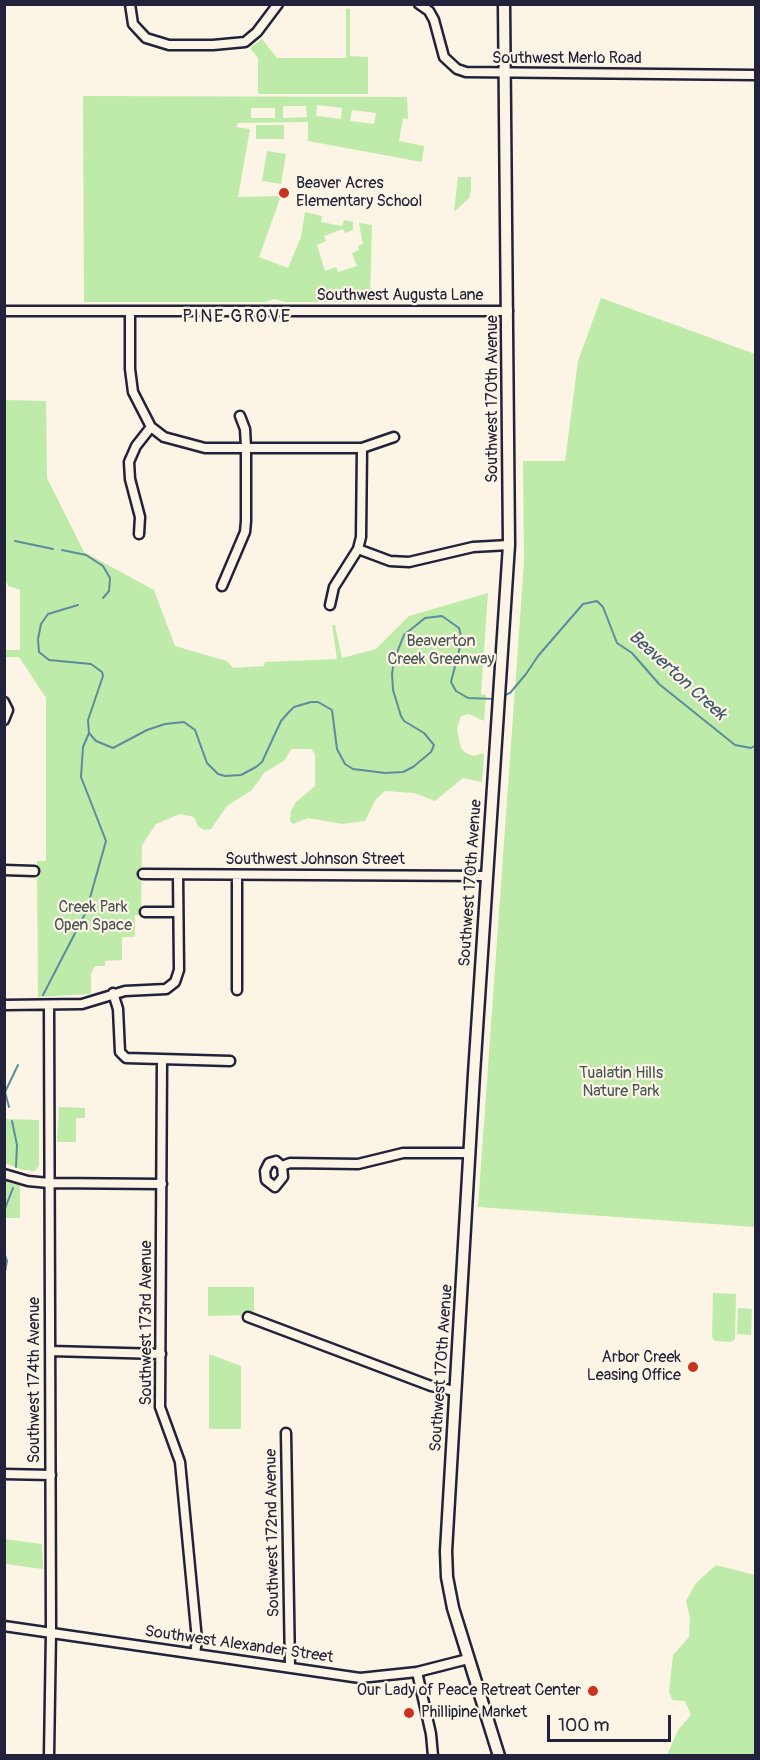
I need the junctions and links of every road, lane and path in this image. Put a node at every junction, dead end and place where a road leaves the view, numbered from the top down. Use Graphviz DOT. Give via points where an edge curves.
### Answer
graph roads {
  1 [pos="130,4"];
  2 [pos="278,4"];
  3 [pos="419,4"];
  4 [pos="504,4"];
  5 [pos="505,74"];
  6 [pos="756,75"];
  7 [pos="4,311"];
  8 [pos="130,311"];
  9 [pos="508,311"];
  10 [pos="240,416"];
  11 [pos="151,427"];
  12 [pos="394,437"];
  13 [pos="246,447"];
  14 [pos="362,448"];
  15 [pos="139,534"];
  16 [pos="509,545"];
  17 [pos="358,549"];
  18 [pos="222,586"];
  19 [pos="330,605"];
  20 [pos="4,702"];
  21 [pos="4,720"];
  22 [pos="4,870"];
  23 [pos="34,871"];
  24 [pos="143,874"];
  25 [pos="237,874"];
  26 [pos="178,875"];
  27 [pos="487,876"];
  28 [pos="145,912"];
  29 [pos="178,912"];
  30 [pos="237,990"];
  31 [pos="113,993"];
  32 [pos="4,1005"];
  33 [pos="50,1005"];
  34 [pos="162,1060"];
  35 [pos="230,1061"];
  36 [pos="470,1153"];
  37 [pos="282,1166"];
  38 [pos="4,1174"];
  39 [pos="49,1183"];
  40 [pos="162,1184"];
  41 [pos="248,1317"];
  42 [pos="51,1351"];
  43 [pos="161,1354"];
  44 [pos="455,1390"];
  45 [pos="286,1433"];
  46 [pos="4,1474"];
  47 [pos="51,1475"];
  48 [pos="4,1626"];
  49 [pos="51,1632"];
  50 [pos="195,1654"];
  51 [pos="468,1659"];
  52 [pos="290,1667"];
  53 [pos="417,1672"];
  54 [pos="49,1755"];
  55 [pos="433,1755"];
  56 [pos="499,1755"];
  1 -- 2 [label="street" via="133,24 146,38 169,45 230,45 250,38"];
  3 -- 5 [label="street, Southwest Merlo Road" via="434,20 441,50 451,65 466,72"];
  4 -- 5 [label="main road, Southwest 170th Avenue"];
  5 -- 6 [label="street, Southwest Merlo Road"];
  5 -- 9 [label="main road, Southwest 170th Avenue"];
  7 -- 8 [label="street, Southwest Augusta Lane"];
  8 -- 9 [label="street, Southwest Augusta Lane"];
  8 -- 11 [label="street" via="133,392"];
  9 -- 16 [label="main road, Southwest 170th Avenue"];
  10 -- 13 [label="street"];
  11 -- 13 [label="street" via="183,444"];
  11 -- 15 [label="street" via="129,462 129,479 140,517"];
  12 -- 14 [label="street"];
  13 -- 14 [label="street"];
  13 -- 18 [label="street" via="245,532"];
  14 -- 17 [label="street"];
  16 -- 17 [label="street" via="473,547 408,562 390,561"];
  16 -- 27 [label="main road, Southwest 170th Avenue"];
  17 -- 19 [label="street" via="334,586"];
  20 -- 21 [label="street" via="8,710"];
  22 -- 23 [label="street"];
  24 -- 26 [label="street, Southwest Johnson Street"];
  25 -- 26 [label="street, Southwest Johnson Street"];
  25 -- 27 [label="street, Southwest Johnson Street"];
  25 -- 30 [label="street"];
  26 -- 29 [label="street"];
  27 -- 36 [label="main road, Southwest 170th Avenue"];
  28 -- 29 [label="street"];
  29 -- 31 [label="street" via="179,969 175,982 166,989"];
  31 -- 33 [label="street" via="82,1004"];
  31 -- 34 [label="street" via="122,1056 131,1060"];
  32 -- 33 [label="street"];
  33 -- 39 [label="street, Southwest 174th Avenue"];
  34 -- 35 [label="street"];
  34 -- 40 [label="street, Southwest 173rd Avenue"];
  36 -- 37 [label="street" via="404,1153 358,1164"];
  36 -- 44 [label="main road, Southwest 170th Avenue"];
  38 -- 39 [label="street"];
  39 -- 40 [label="street"];
  39 -- 42 [label="street, Southwest 174th Avenue"];
  40 -- 43 [label="street, Southwest 173rd Avenue"];
  41 -- 44 [label="street" via="431,1386"];
  42 -- 43 [label="street"];
  42 -- 47 [label="street, Southwest 174th Avenue"];
  43 -- 50 [label="street, Southwest 173rd Avenue" via="160,1407 181,1472 197,1640"];
  44 -- 51 [label="main road, Southwest 170th Avenue" via="447,1567 453,1607"];
  45 -- 52 [label="street, Southwest 172nd Avenue"];
  46 -- 47 [label="street"];
  47 -- 49 [label="street, Southwest 174th Avenue"];
  48 -- 49 [label="street, Southwest Alexander Street"];
  49 -- 50 [label="street, Southwest Alexander Street"];
  49 -- 54 [label="street, Southwest 174th Avenue"];
  50 -- 52 [label="street, Southwest Alexander Street"];
  51 -- 53 [label="street, Southwest Alexander Street"];
  51 -- 56 [label="main road, Southwest 170th Avenue"];
  52 -- 53 [label="street, Southwest Alexander Street" via="360,1678"];
  53 -- 55 [label="street"];
}
